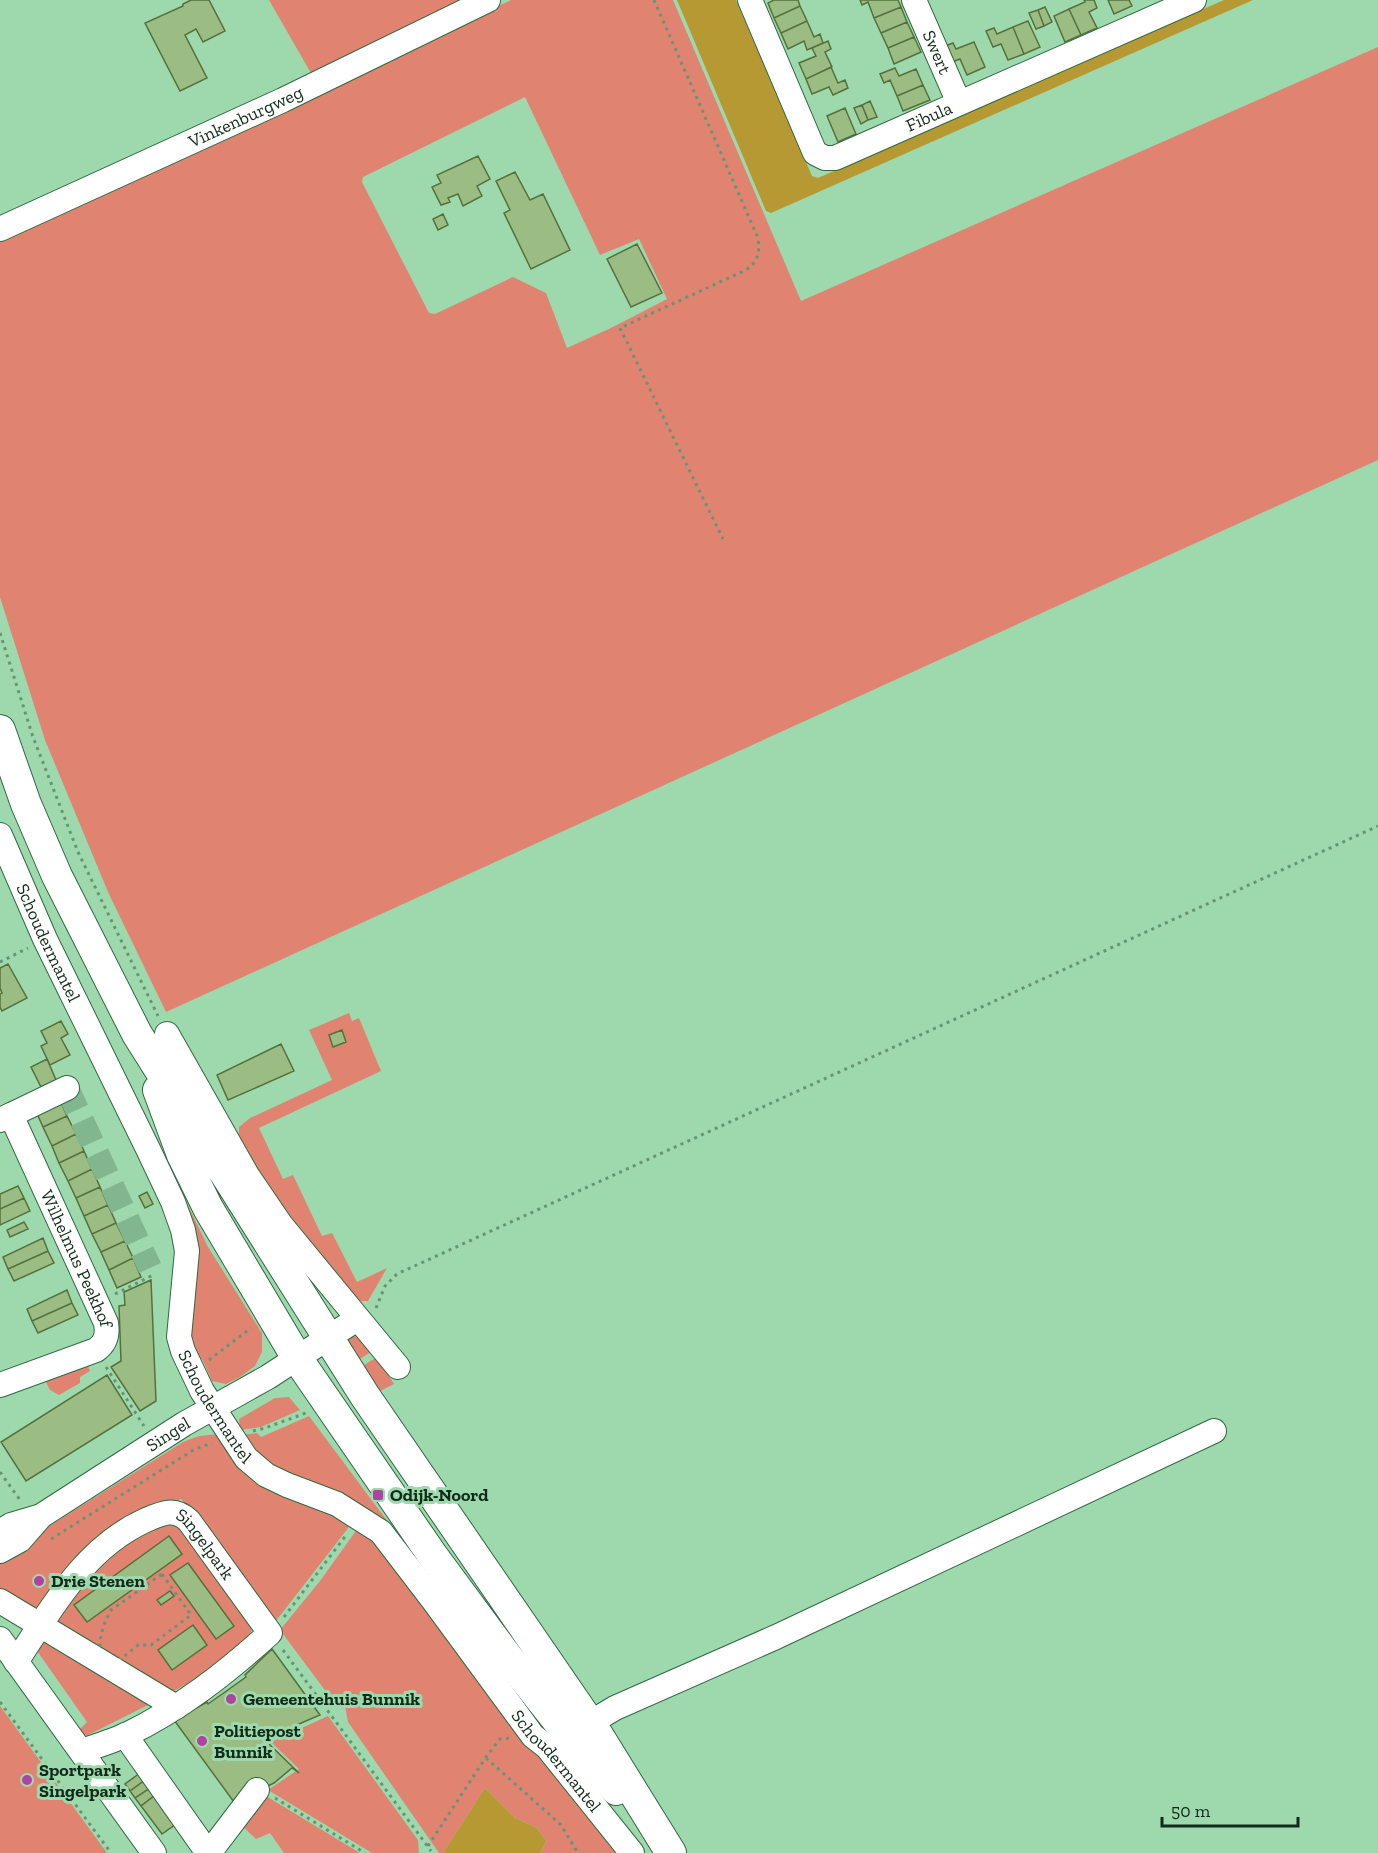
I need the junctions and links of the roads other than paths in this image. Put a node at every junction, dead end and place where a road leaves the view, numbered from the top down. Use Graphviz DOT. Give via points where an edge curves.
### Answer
graph roads {
  1 [pos="488,0"];
  2 [pos="750,0"];
  3 [pos="914,0"];
  4 [pos="1194,0"];
  5 [pos="1157,7"];
  6 [pos="959,103"];
  7 [pos="0,230"];
  8 [pos="0,730"];
  9 [pos="0,835"];
  10 [pos="137,1034"];
  11 [pos="167,1034"];
  12 [pos="67,1088"];
  13 [pos="5,1117"];
  14 [pos="361,1323"];
  15 [pos="328,1338"];
  16 [pos="297,1358"];
  17 [pos="398,1367"];
  18 [pos="0,1385"];
  19 [pos="213,1406"];
  20 [pos="1214,1431"];
  21 [pos="41,1516"];
  22 [pos="0,1532"];
  23 [pos="0,1551"];
  24 [pos="0,1601"];
  25 [pos="40,1627"];
  26 [pos="0,1639"];
  27 [pos="16,1662"];
  28 [pos="176,1707"];
  29 [pos="590,1724"];
  30 [pos="125,1735"];
  31 [pos="82,1752"];
  32 [pos="257,1790"];
  33 [pos="656,1848"];
  34 [pos="154,1853"];
  35 [pos="208,1853"];
  36 [pos="632,1853"];
  1 -- 7 [label="street, Vinkenburgweg" via="283,100"];
  2 -- 6 [label="street, Fibula" via="815,153 825,158 835,158"];
  3 -- 6 [label="street, Swert"];
  4 -- 5 [label="street, Fibula"];
  5 -- 6 [label="street, Fibula"];
  8 -- 10 [label="main road, Schoudermantel" via="57,876"];
  9 -- 19 [label="street, Schoudermantel" via="183,1230 187,1251 179,1337"];
  10 -- 15 [label="main road, Schoudermantel"];
  10 -- 16 [label="main road, Schoudermantel" via="182,1155 208,1208"];
  11 -- 14 [label="street" via="248,1175 295,1243"];
  12 -- 13 [label="street"];
  13 -- 18 [label="street, Wilhelmus Peekhof" via="97,1303 107,1332 102,1346 96,1350"];
  14 -- 15 [label="street"];
  14 -- 17 [label="street"];
  15 -- 16 [label="street, Singel"];
  15 -- 29 [label="main road, Schoudermantel"];
  16 -- 19 [label="street, Singel"];
  16 -- 33 [label="main road, Schoudermantel" via="433,1556"];
  19 -- 21 [label="street, Singel"];
  19 -- 36 [label="street, Schoudermantel" via="246,1458 266,1474 337,1504 381,1532 532,1736 547,1747"];
  20 -- 29 [label="street" via="776,1637 615,1708"];
  21 -- 22 [label="street, Singel"];
  21 -- 23 [label="street, Singel" via="20,1540"];
  24 -- 25 [label="street"];
  25 -- 27 [label="street, Singelpark"];
  25 -- 28 [label="street"];
  25 -- 28 [label="street, Singelpark" via="65,1588 104,1546 166,1512 183,1515 270,1633 233,1666"];
  26 -- 27 [label="street"];
  27 -- 31 [label="street"];
  28 -- 30 [label="street"];
  29 -- 33 [label="main road, Schoudermantel"];
  30 -- 31 [label="street"];
  30 -- 35 [label="street"];
  31 -- 34 [label="street"];
  32 -- 35 [label="street"];
}
